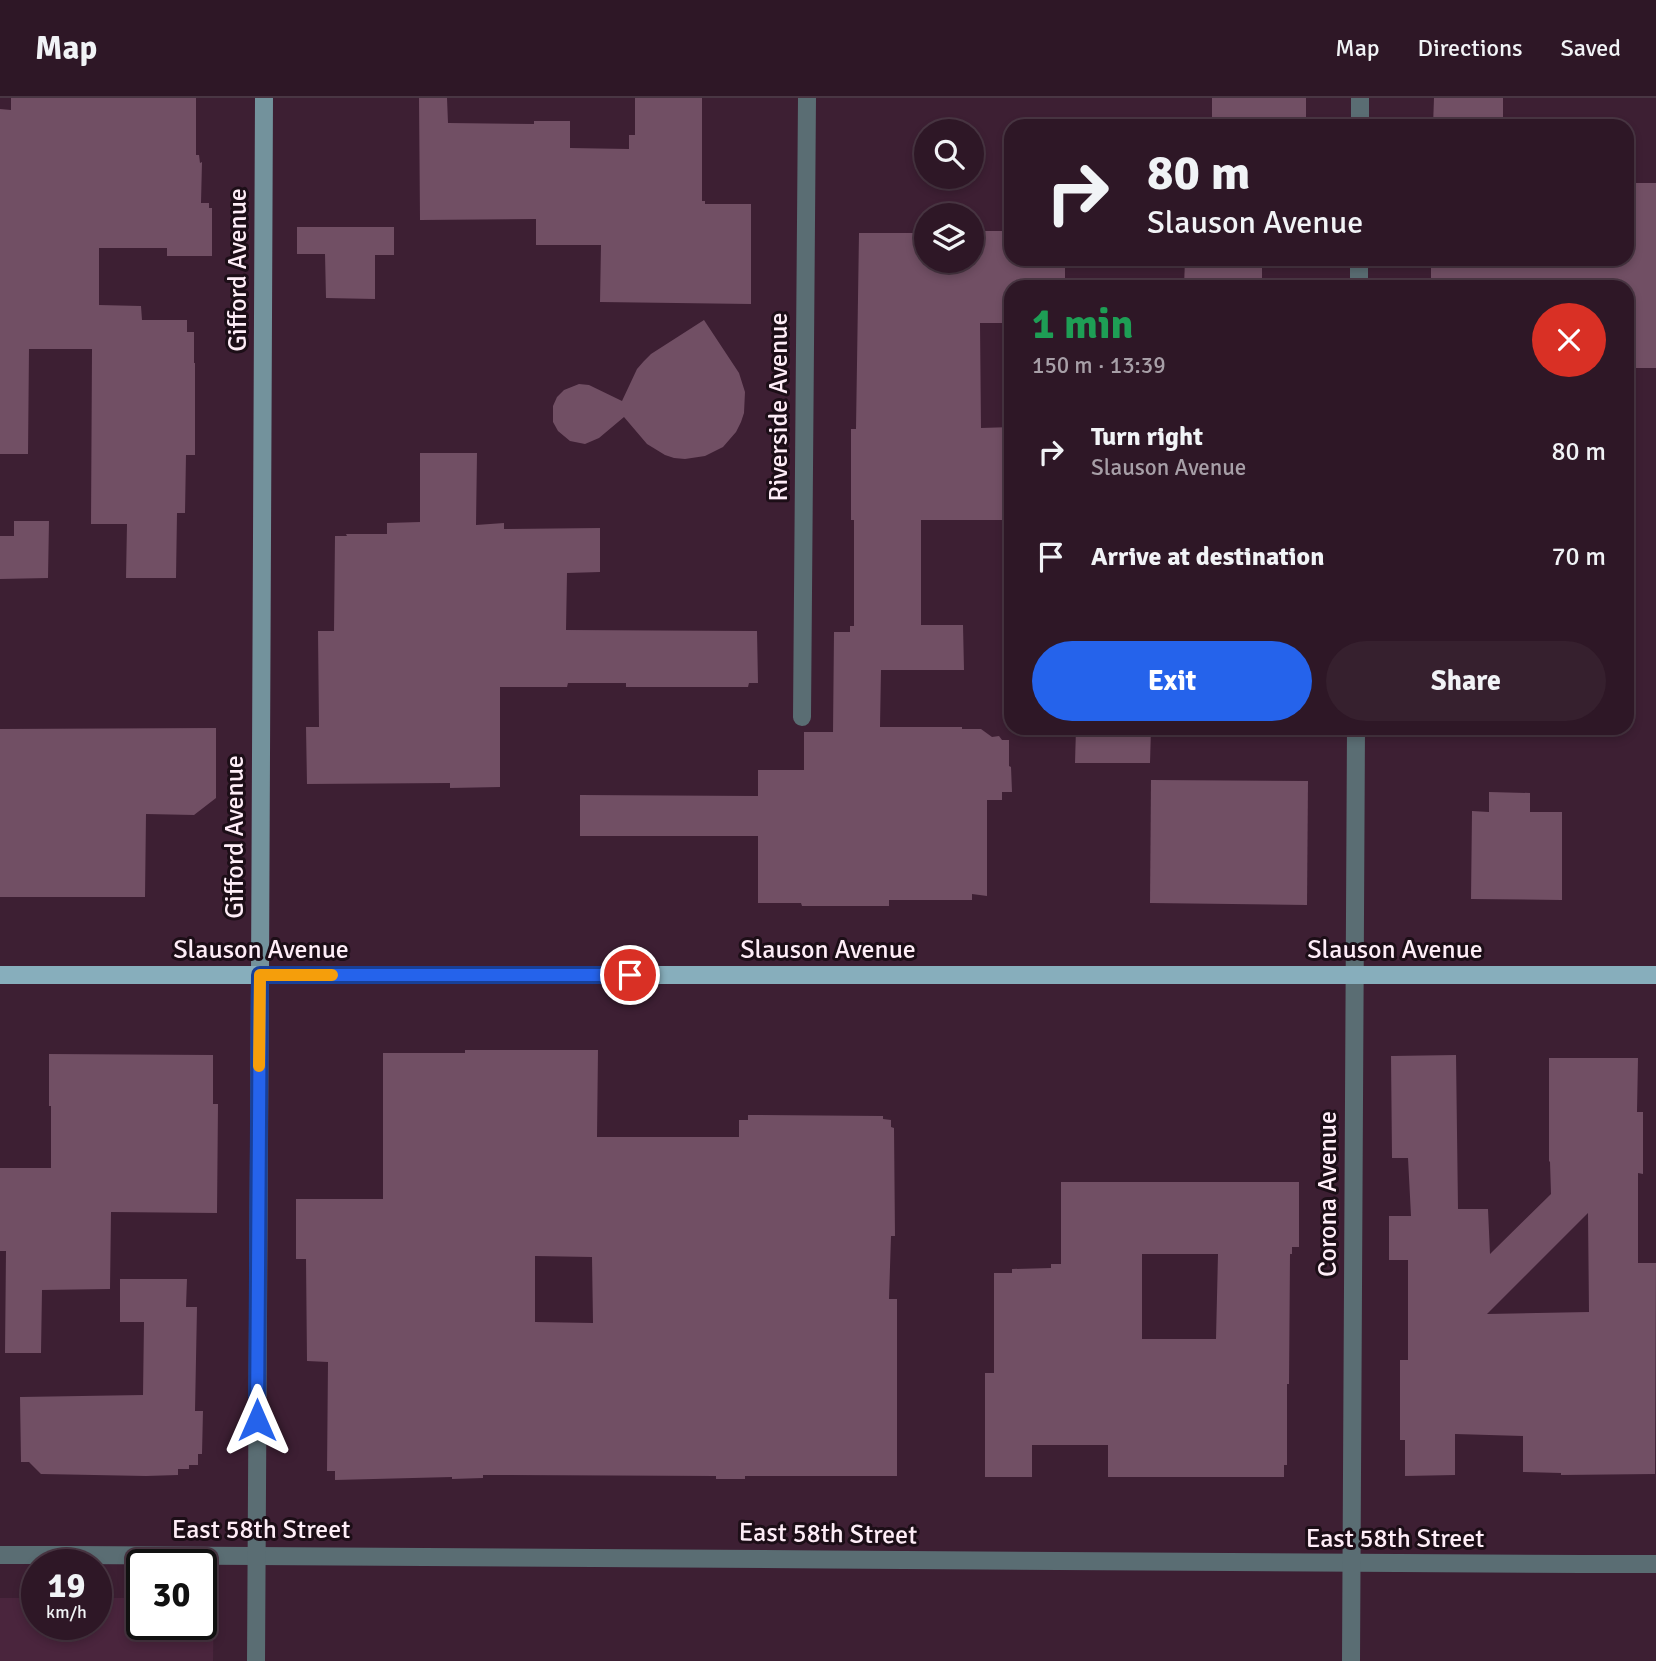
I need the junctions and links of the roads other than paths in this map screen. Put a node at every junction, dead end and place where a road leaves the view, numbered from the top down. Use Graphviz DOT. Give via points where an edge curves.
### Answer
graph roads {
  1 [pos="264,98"];
  2 [pos="807,98"];
  3 [pos="1360,98"];
  4 [pos="1360,119"];
  5 [pos="802,717"];
  6 [pos="1356,735"];
  7 [pos="0,975"];
  8 [pos="260,975"];
  9 [pos="1354,975"];
  10 [pos="1656,975"];
  11 [pos="257,1554"];
  12 [pos="0,1555"];
  13 [pos="1351,1564"];
  14 [pos="1656,1564"];
  15 [pos="256,1661"];
  16 [pos="1351,1661"];
  1 -- 8 [label="street, Gifford Avenue"];
  2 -- 5 [label="street, Riverside Avenue"];
  3 -- 4 [label="street"];
  6 -- 9 [label="street, Corona Avenue"];
  7 -- 8 [label="main road, Slauson Avenue"];
  8 -- 9 [label="main road, Slauson Avenue"];
  8 -- 11 [label="street, Gifford Avenue"];
  9 -- 10 [label="main road, Slauson Avenue"];
  9 -- 13 [label="street, Corona Avenue"];
  11 -- 12 [label="street, East 58th Street"];
  11 -- 13 [label="street, East 58th Street"];
  11 -- 15 [label="street, Gifford Avenue"];
  13 -- 14 [label="street, East 58th Street"];
  13 -- 16 [label="street, Corona Avenue"];
}
